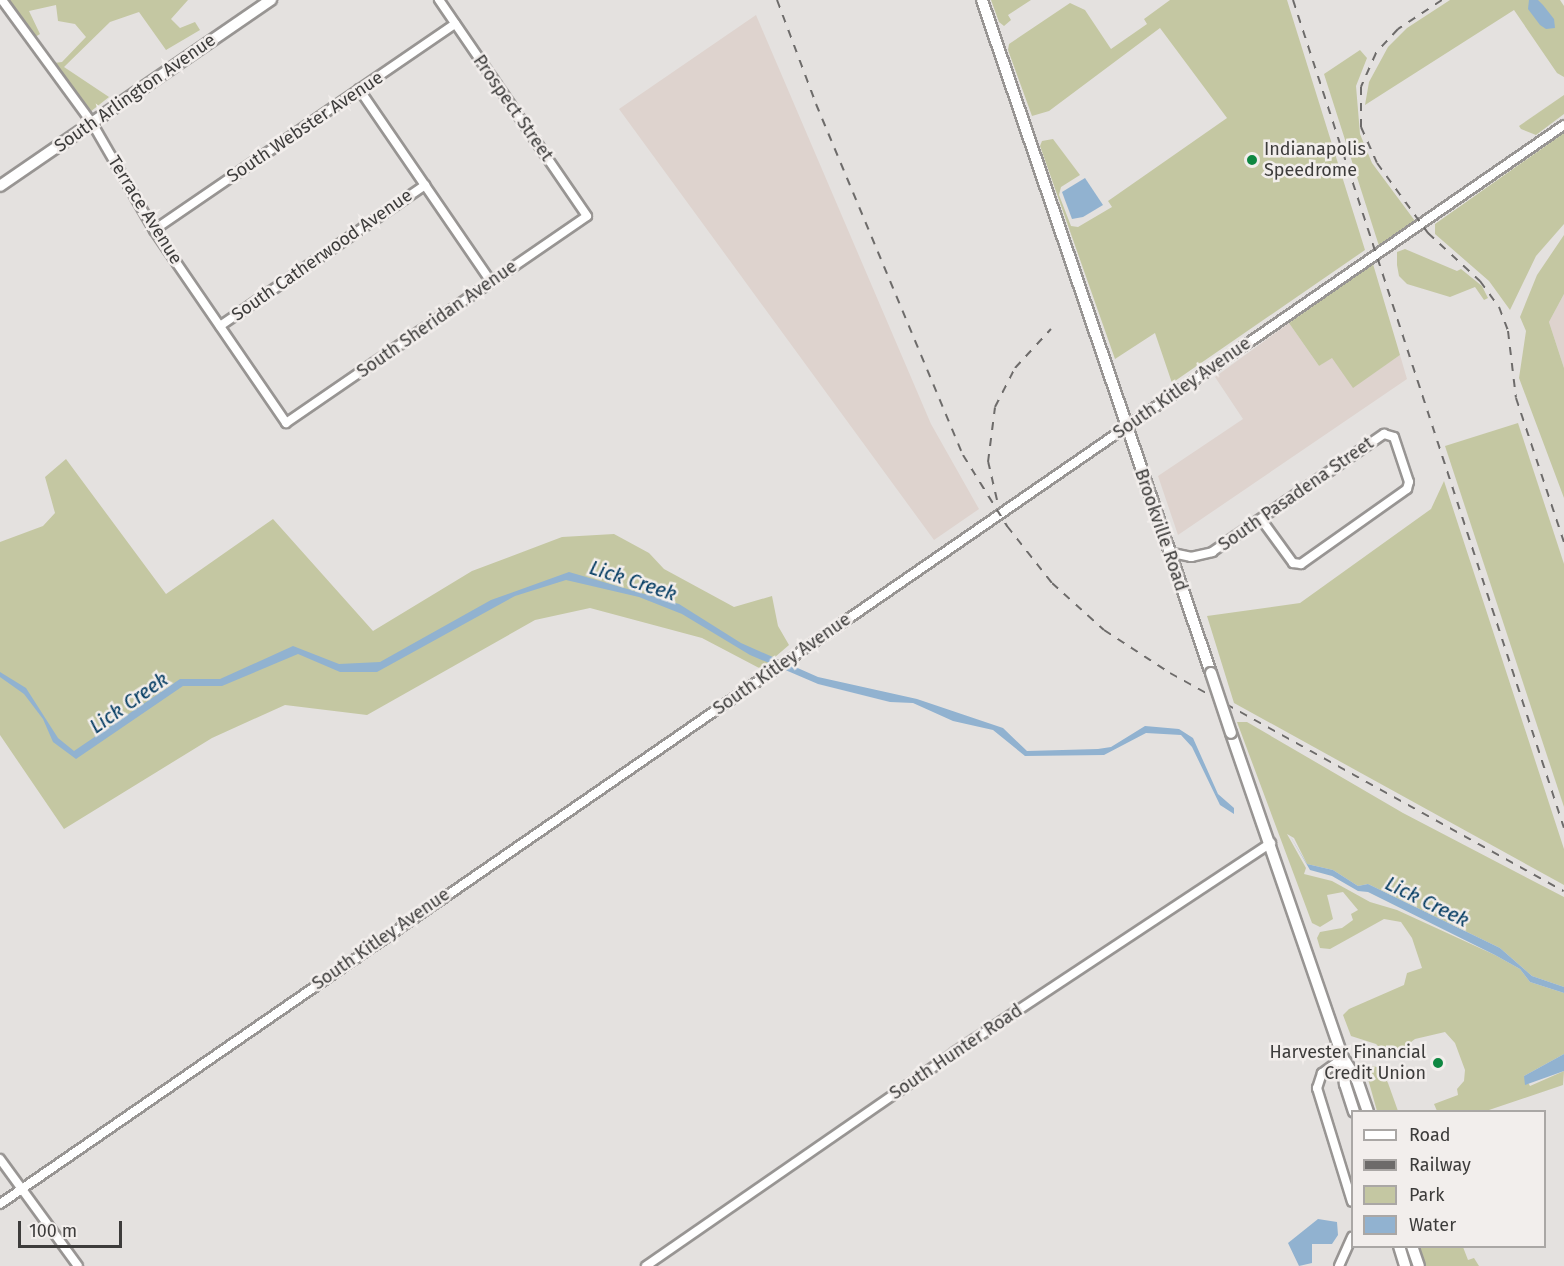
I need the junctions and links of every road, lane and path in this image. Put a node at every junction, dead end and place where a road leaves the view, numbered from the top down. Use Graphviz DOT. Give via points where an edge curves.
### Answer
graph roads {
  1 [pos="2,0"];
  2 [pos="271,0"];
  3 [pos="439,0"];
  4 [pos="982,0"];
  5 [pos="455,24"];
  6 [pos="359,89"];
  7 [pos="92,123"];
  8 [pos="1564,125"];
  9 [pos="425,185"];
  10 [pos="0,186"];
  11 [pos="587,216"];
  12 [pos="154,230"];
  13 [pos="491,282"];
  14 [pos="220,326"];
  15 [pos="286,423"];
  16 [pos="1125,427"];
  17 [pos="1261,519"];
  18 [pos="1167,552"];
  19 [pos="1271,843"];
  20 [pos="1343,1058"];
  21 [pos="1353,1110"];
  22 [pos="1367,1110"];
  23 [pos="0,1159"];
  24 [pos="22,1189"];
  25 [pos="1351,1196"];
  26 [pos="0,1204"];
  27 [pos="1351,1241"];
  28 [pos="1400,1248"];
  29 [pos="1413,1248"];
  30 [pos="78,1266"];
  31 [pos="645,1266"];
  32 [pos="1339,1266"];
  33 [pos="1405,1266"];
  34 [pos="1419,1266"];
  1 -- 7 [label="street, Terrace Avenue"];
  2 -- 7 [label="main road, South Arlington Avenue"];
  3 -- 5 [label="street, Prospect Street"];
  4 -- 16 [label="main road, Brookville Road"];
  5 -- 6 [label="street, South Webster Avenue"];
  5 -- 11 [label="street, Prospect Street"];
  6 -- 9 [label="street"];
  6 -- 12 [label="street, South Webster Avenue"];
  7 -- 10 [label="main road, South Arlington Avenue"];
  7 -- 12 [label="street, Terrace Avenue"];
  8 -- 16 [label="street, South Kitley Avenue"];
  9 -- 13 [label="street"];
  9 -- 14 [label="street, South Catherwood Avenue"];
  11 -- 13 [label="street, South Sheridan Avenue"];
  12 -- 14 [label="street, Terrace Avenue"];
  13 -- 15 [label="street, South Sheridan Avenue"];
  14 -- 15 [label="street, Terrace Avenue"];
  16 -- 18 [label="main road, Brookville Road"];
  16 -- 24 [label="street, South Kitley Avenue"];
  17 -- 17 [label="street, South Pasadena Street" via="1293,563 1301,564 1407,489 1409,480 1390,433"];
  17 -- 18 [label="street, South Pasadena Street" via="1207,554 1191,557"];
  18 -- 19 [label="main road, Brookville Road, bridge"];
  19 -- 20 [label="main road, Brookville Road"];
  19 -- 31 [label="street, South Hunter Road" via="955,1052"];
  20 -- 21 [label="main road, Brookville Road" via="1345,1084"];
  20 -- 22 [label="main road, Brookville Road" via="1357,1080"];
  20 -- 25 [label="street" via="1322,1073 1317,1088"];
  23 -- 24 [label="street"];
  24 -- 26 [label="street, South Kitley Avenue"];
  24 -- 30 [label="street"];
  27 -- 32 [label="street"];
  28 -- 33 [label="main road"];
  29 -- 34 [label="main road"];
}
